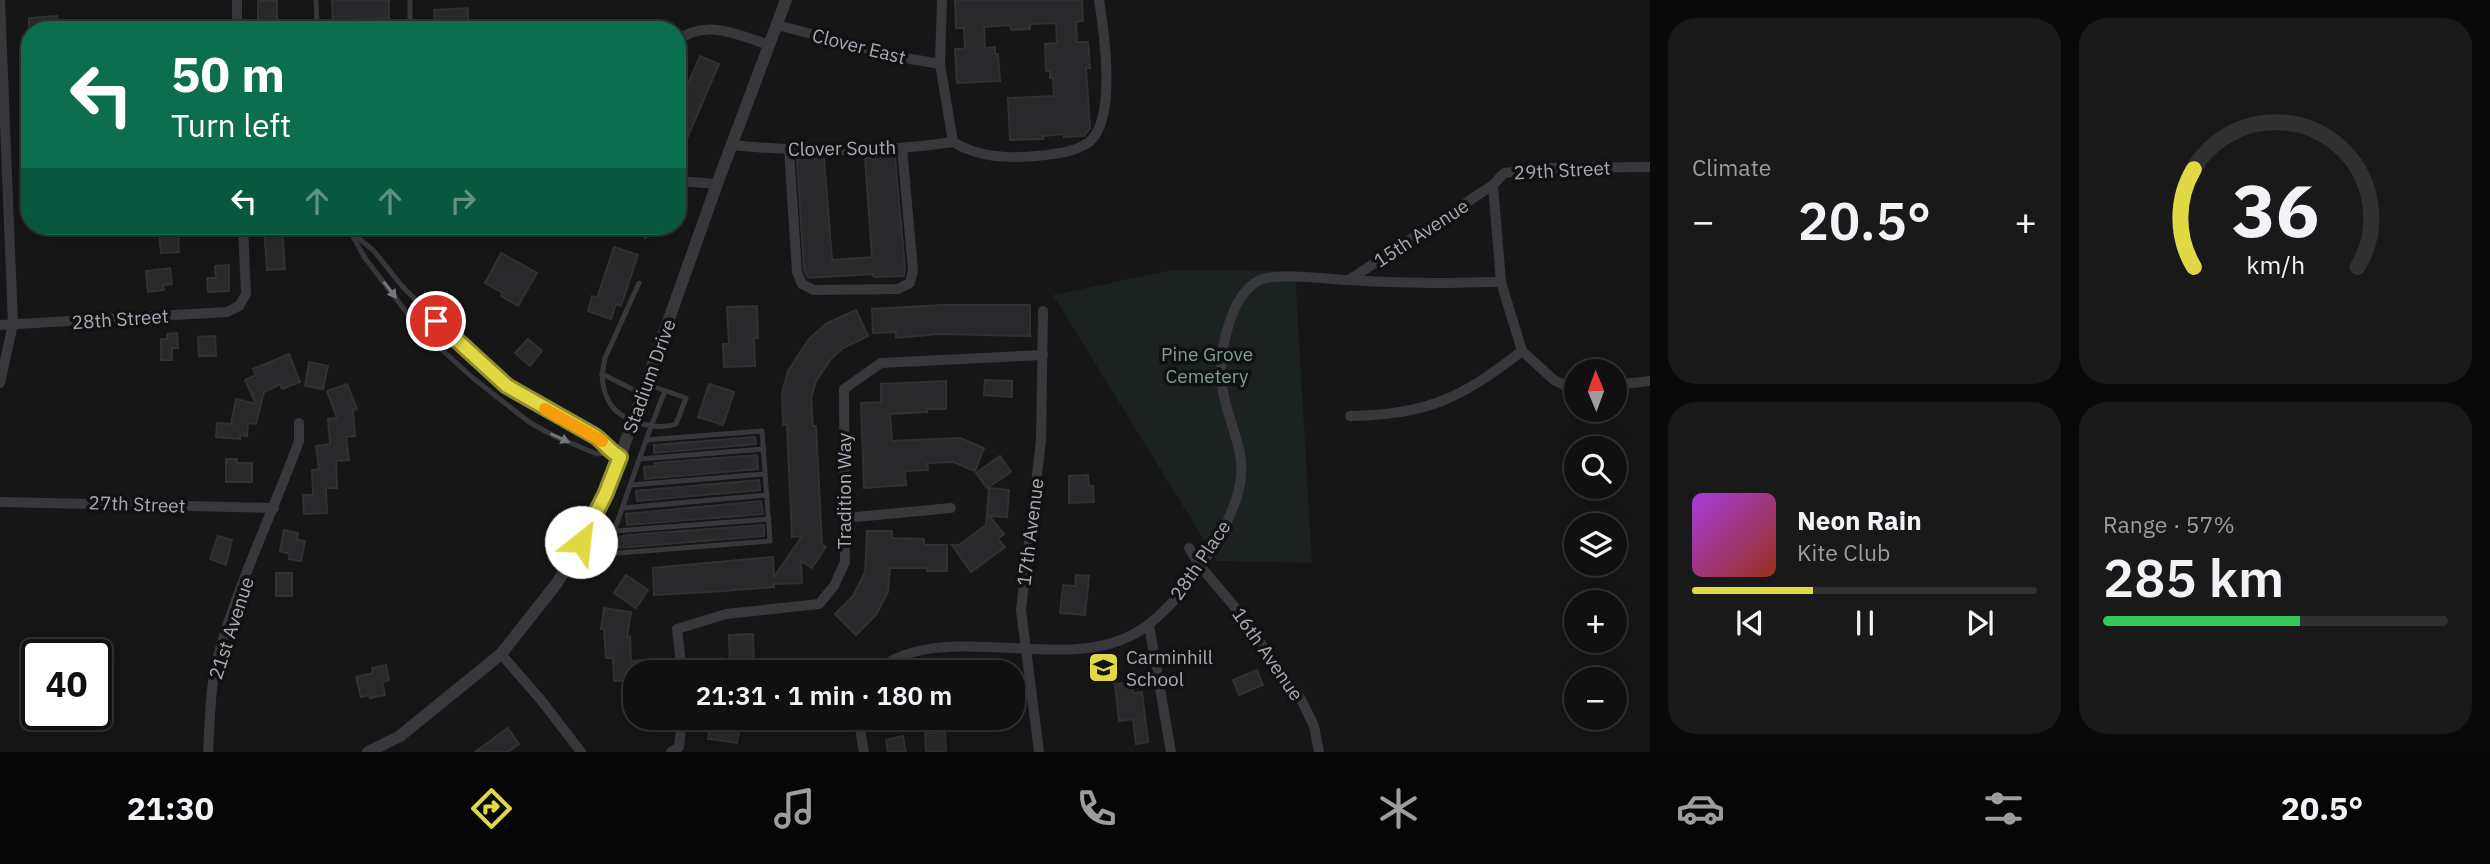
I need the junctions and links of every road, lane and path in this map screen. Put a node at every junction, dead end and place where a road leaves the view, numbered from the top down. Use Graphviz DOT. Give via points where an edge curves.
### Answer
graph roads {
  1 [pos="0,0"];
  2 [pos="237,0"];
  3 [pos="316,0"];
  4 [pos="410,0"];
  5 [pos="786,0"];
  6 [pos="942,0"];
  7 [pos="1099,0"];
  8 [pos="237,21"];
  9 [pos="317,21"];
  10 [pos="410,21"];
  11 [pos="777,25"];
  12 [pos="686,35"];
  13 [pos="769,45"];
  14 [pos="940,64"];
  15 [pos="953,142"];
  16 [pos="732,145"];
  17 [pos="902,148"];
  18 [pos="789,150"];
  19 [pos="1650,167"];
  20 [pos="686,182"];
  21 [pos="717,184"];
  22 [pos="1493,185"];
  23 [pos="243,235"];
  24 [pos="353,235"];
  25 [pos="354,235"];
  26 [pos="1349,280"];
  27 [pos="639,282"];
  28 [pos="1502,282"];
  29 [pos="1043,311"];
  30 [pos="13,324"];
  31 [pos="0,325"];
  32 [pos="1522,351"];
  33 [pos="1043,355"];
  34 [pos="602,374"];
  35 [pos="1650,382"];
  36 [pos="0,383"];
  37 [pos="1628,384"];
  38 [pos="1564,385"];
  39 [pos="644,389"];
  40 [pos="665,391"];
  41 [pos="1350,416"];
  42 [pos="633,419"];
  43 [pos="299,423"];
  44 [pos="650,426"];
  45 [pos="646,440"];
  46 [pos="764,449"];
  47 [pos="615,455"];
  48 [pos="640,459"];
  49 [pos="765,474"];
  50 [pos="631,485"];
  51 [pos="767,495"];
  52 [pos="0,502"];
  53 [pos="274,508"];
  54 [pos="623,508"];
  55 [pos="951,508"];
  56 [pos="845,518"];
  57 [pos="769,519"];
  58 [pos="615,531"];
  59 [pos="1189,548"];
  60 [pos="1200,566"];
  61 [pos="1149,625"];
  62 [pos="1025,648"];
  63 [pos="501,654"];
  64 [pos="681,660"];
  65 [pos="895,660"];
  66 [pos="681,730"];
  67 [pos="860,730"];
  68 [pos="208,752"];
  69 [pos="368,752"];
  70 [pos="581,752"];
  71 [pos="670,752"];
  72 [pos="864,752"];
  73 [pos="1039,752"];
  74 [pos="1171,752"];
  75 [pos="1319,752"];
  1 -- 30 [label="street"];
  2 -- 8 [label="street"];
  3 -- 9 [label="lane"];
  4 -- 10 [label="lane"];
  5 -- 11 [label="street, Stadium Drive"];
  6 -- 14 [label="street"];
  7 -- 15 [label="street" via="1107,74 1102,117 1090,141 1065,153 1022,157 980,154"];
  11 -- 13 [label="street, Stadium Drive"];
  11 -- 14 [label="street, Clover East"];
  12 -- 13 [label="street" via="721,30"];
  13 -- 16 [label="street, Stadium Drive"];
  14 -- 15 [label="street"];
  15 -- 17 [label="street, Clover South"];
  16 -- 18 [label="street, Clover South"];
  16 -- 21 [label="street, Stadium Drive"];
  17 -- 18 [label="street, Clover South"];
  17 -- 18 [label="street" via="913,270 911,283 898,289 814,290 802,284 797,272"];
  19 -- 22 [label="street, 29th Street" via="1547,168 1504,173"];
  20 -- 21 [label="street"];
  21 -- 39 [label="street, Stadium Drive"];
  22 -- 26 [label="street, 15th Avenue"];
  22 -- 28 [label="street, 29th Street"];
  23 -- 30 [label="street, 28th Street" via="246,294 239,306 227,312"];
  24 -- 47 [label="lane, one-way" via="420,330 473,378 554,436 597,454"];
  25 -- 47 [label="lane" via="452,338 507,386 603,441"];
  26 -- 28 [label="street, 28th Place"];
  26 -- 60 [label="street, 28th Place" via="1303,276 1259,280 1237,301 1222,342 1222,386 1241,455 1241,483 1228,523"];
  27 -- 34 [label="lane"];
  28 -- 32 [label="street"];
  29 -- 33 [label="street, 17th Avenue"];
  30 -- 31 [label="street, 28th Street"];
  30 -- 36 [label="street"];
  32 -- 38 [label="street"];
  32 -- 41 [label="street" via="1450,399 1408,412"];
  33 -- 56 [label="street, Tradition Way" via="881,363 844,389"];
  33 -- 62 [label="street, 17th Avenue" via="1041,441 1021,610"];
  34 -- 39 [label="lane"];
  34 -- 42 [label="lane" via="613,408"];
  35 -- 37 [label="street"];
  39 -- 40 [label="lane"];
  39 -- 42 [label="street, Stadium Drive"];
  40 -- 44 [label="lane"];
  40 -- 44 [label="lane" via="686,398 676,424"];
  42 -- 44 [label="lane"];
  42 -- 47 [label="street, Stadium Drive"];
  43 -- 53 [label="street, 21st Avenue" via="299,441"];
  44 -- 45 [label="lane"];
  45 -- 46 [label="lane" via="762,431"];
  45 -- 48 [label="lane"];
  46 -- 48 [label="lane"];
  46 -- 49 [label="lane"];
  47 -- 63 [label="street, Stadium Drive" via="593,522 557,583"];
  48 -- 50 [label="lane"];
  49 -- 50 [label="lane"];
  49 -- 51 [label="lane"];
  50 -- 54 [label="lane"];
  51 -- 54 [label="lane"];
  51 -- 57 [label="lane"];
  52 -- 53 [label="street, 27th Street"];
  53 -- 68 [label="street, 21st Avenue" via="218,656"];
  54 -- 58 [label="lane"];
  55 -- 56 [label="street"];
  56 -- 64 [label="street, Tradition Way" via="845,562 819,604 726,614 677,629"];
  57 -- 58 [label="lane"];
  57 -- 58 [label="lane" via="770,541 606,554"];
  59 -- 60 [label="street, 16th Avenue"];
  60 -- 61 [label="street, 28th Place"];
  60 -- 75 [label="street, 16th Avenue" via="1301,699 1314,726"];
  61 -- 62 [label="street, 28th Place" via="1105,646"];
  61 -- 74 [label="street"];
  62 -- 65 [label="street, 28th Place" via="927,649"];
  62 -- 73 [label="street, 17th Avenue"];
  63 -- 69 [label="street, Stadium Drive" via="400,736"];
  63 -- 70 [label="street"];
  66 -- 71 [label="street" via="679,747"];
  67 -- 72 [label="street"];
}
